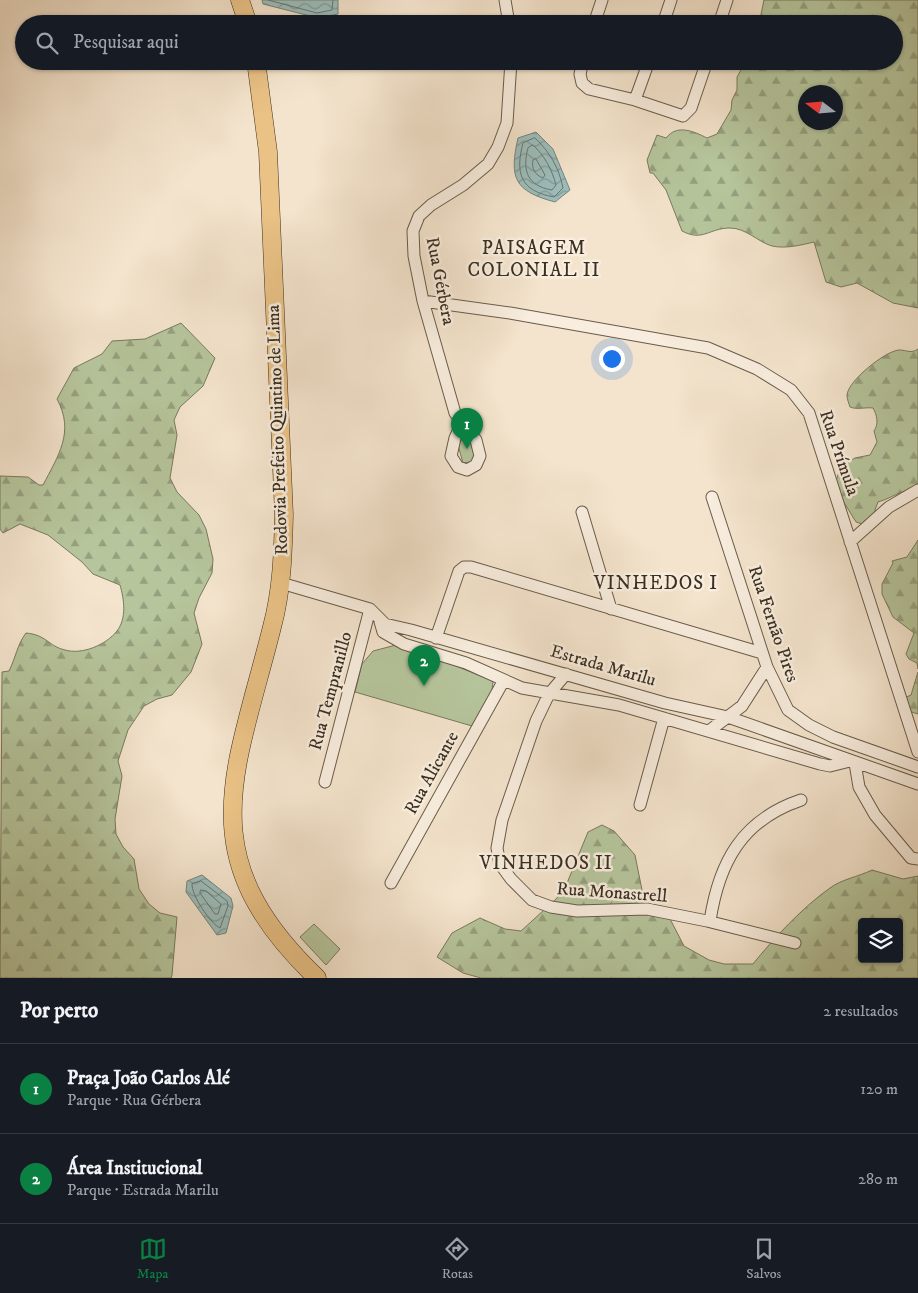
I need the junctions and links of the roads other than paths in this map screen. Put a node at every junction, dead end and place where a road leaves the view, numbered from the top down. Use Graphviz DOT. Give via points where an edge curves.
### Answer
graph roads {
  1 [pos="240,0"];
  2 [pos="505,0"];
  3 [pos="602,0"];
  4 [pos="671,0"];
  5 [pos="725,0"];
  6 [pos="245,15"];
  7 [pos="508,15"];
  8 [pos="597,15"];
  9 [pos="666,15"];
  10 [pos="721,15"];
  11 [pos="257,70"];
  12 [pos="510,70"];
  13 [pos="581,70"];
  14 [pos="646,70"];
  15 [pos="704,70"];
  16 [pos="635,100"];
  17 [pos="422,301"];
  18 [pos="462,423"];
  19 [pos="918,490"];
  20 [pos="712,497"];
  21 [pos="582,512"];
  22 [pos="850,542"];
  23 [pos="281,582"];
  24 [pos="611,609"];
  25 [pos="374,612"];
  26 [pos="436,638"];
  27 [pos="762,653"];
  28 [pos="767,667"];
  29 [pos="566,674"];
  30 [pos="504,680"];
  31 [pos="549,694"];
  32 [pos="728,717"];
  33 [pos="664,718"];
  34 [pos="709,731"];
  35 [pos="918,752"];
  36 [pos="853,762"];
  37 [pos="918,768"];
  38 [pos="325,782"];
  39 [pos="918,784"];
  40 [pos="800,800"];
  41 [pos="640,805"];
  42 [pos="918,859"];
  43 [pos="391,884"];
  44 [pos="710,921"];
  45 [pos="795,943"];
  46 [pos="317,978"];
  1 -- 6 [label="main road"];
  2 -- 7 [label="street"];
  3 -- 8 [label="street"];
  4 -- 9 [label="street"];
  5 -- 10 [label="street"];
  11 -- 23 [label="main road, Rodovia Prefeito Quintino de Lima" via="268,152 284,515"];
  12 -- 17 [label="street, Rua Gérbera" via="506,123 488,164 463,186 431,205 419,216 413,231"];
  13 -- 16 [label="street" via="582,83 589,89"];
  14 -- 16 [label="street"];
  15 -- 16 [label="street" via="688,113 677,116"];
  17 -- 18 [label="street, Rua Gérbera" via="455,413"];
  17 -- 22 [label="street, Rua Prímula" via="708,348 757,369 791,390 809,413"];
  19 -- 22 [label="street" via="889,507"];
  20 -- 27 [label="street, Rua Fernão Pires"];
  21 -- 24 [label="street"];
  22 -- 35 [label="street, Rua Prímula"];
  23 -- 25 [label="street, Estrada Marilu"];
  23 -- 46 [label="main road, Rodovia Prefeito Quintino de Lima" via="239,747 232,824 238,864 255,899 275,931"];
  24 -- 26 [label="street" via="464,567 456,578"];
  24 -- 27 [label="street"];
  25 -- 26 [label="street, Estrada Marilu" via="385,624"];
  25 -- 30 [label="street" via="383,632 404,644 466,663"];
  25 -- 38 [label="street, Rua Tempranillo"];
  26 -- 29 [label="street, Estrada Marilu"];
  27 -- 28 [label="street, Rua Fernão Pires"];
  28 -- 32 [label="street" via="742,706"];
  28 -- 37 [label="street, Rua Fernão Pires" via="788,710 810,725 833,737"];
  29 -- 31 [label="street, Rua Monastrell"];
  29 -- 32 [label="street, Estrada Marilu" via="665,703"];
  30 -- 31 [label="street"];
  30 -- 43 [label="street, Rua Alicante"];
  31 -- 33 [label="street" via="619,705"];
  31 -- 44 [label="street, Rua Monastrell" via="536,721 502,820 497,848 500,864 532,900 551,907 577,911 647,909"];
  32 -- 34 [label="street"];
  32 -- 36 [label="street, Estrada Marilu"];
  33 -- 34 [label="street"];
  33 -- 41 [label="street"];
  34 -- 36 [label="street" via="820,764 830,766"];
  36 -- 39 [label="street, Estrada Marilu"];
  36 -- 42 [label="street" via="859,787 875,815 911,858"];
  40 -- 44 [label="street" via="762,818 731,854 714,899"];
  44 -- 45 [label="street, Rua Monastrell"];
}
